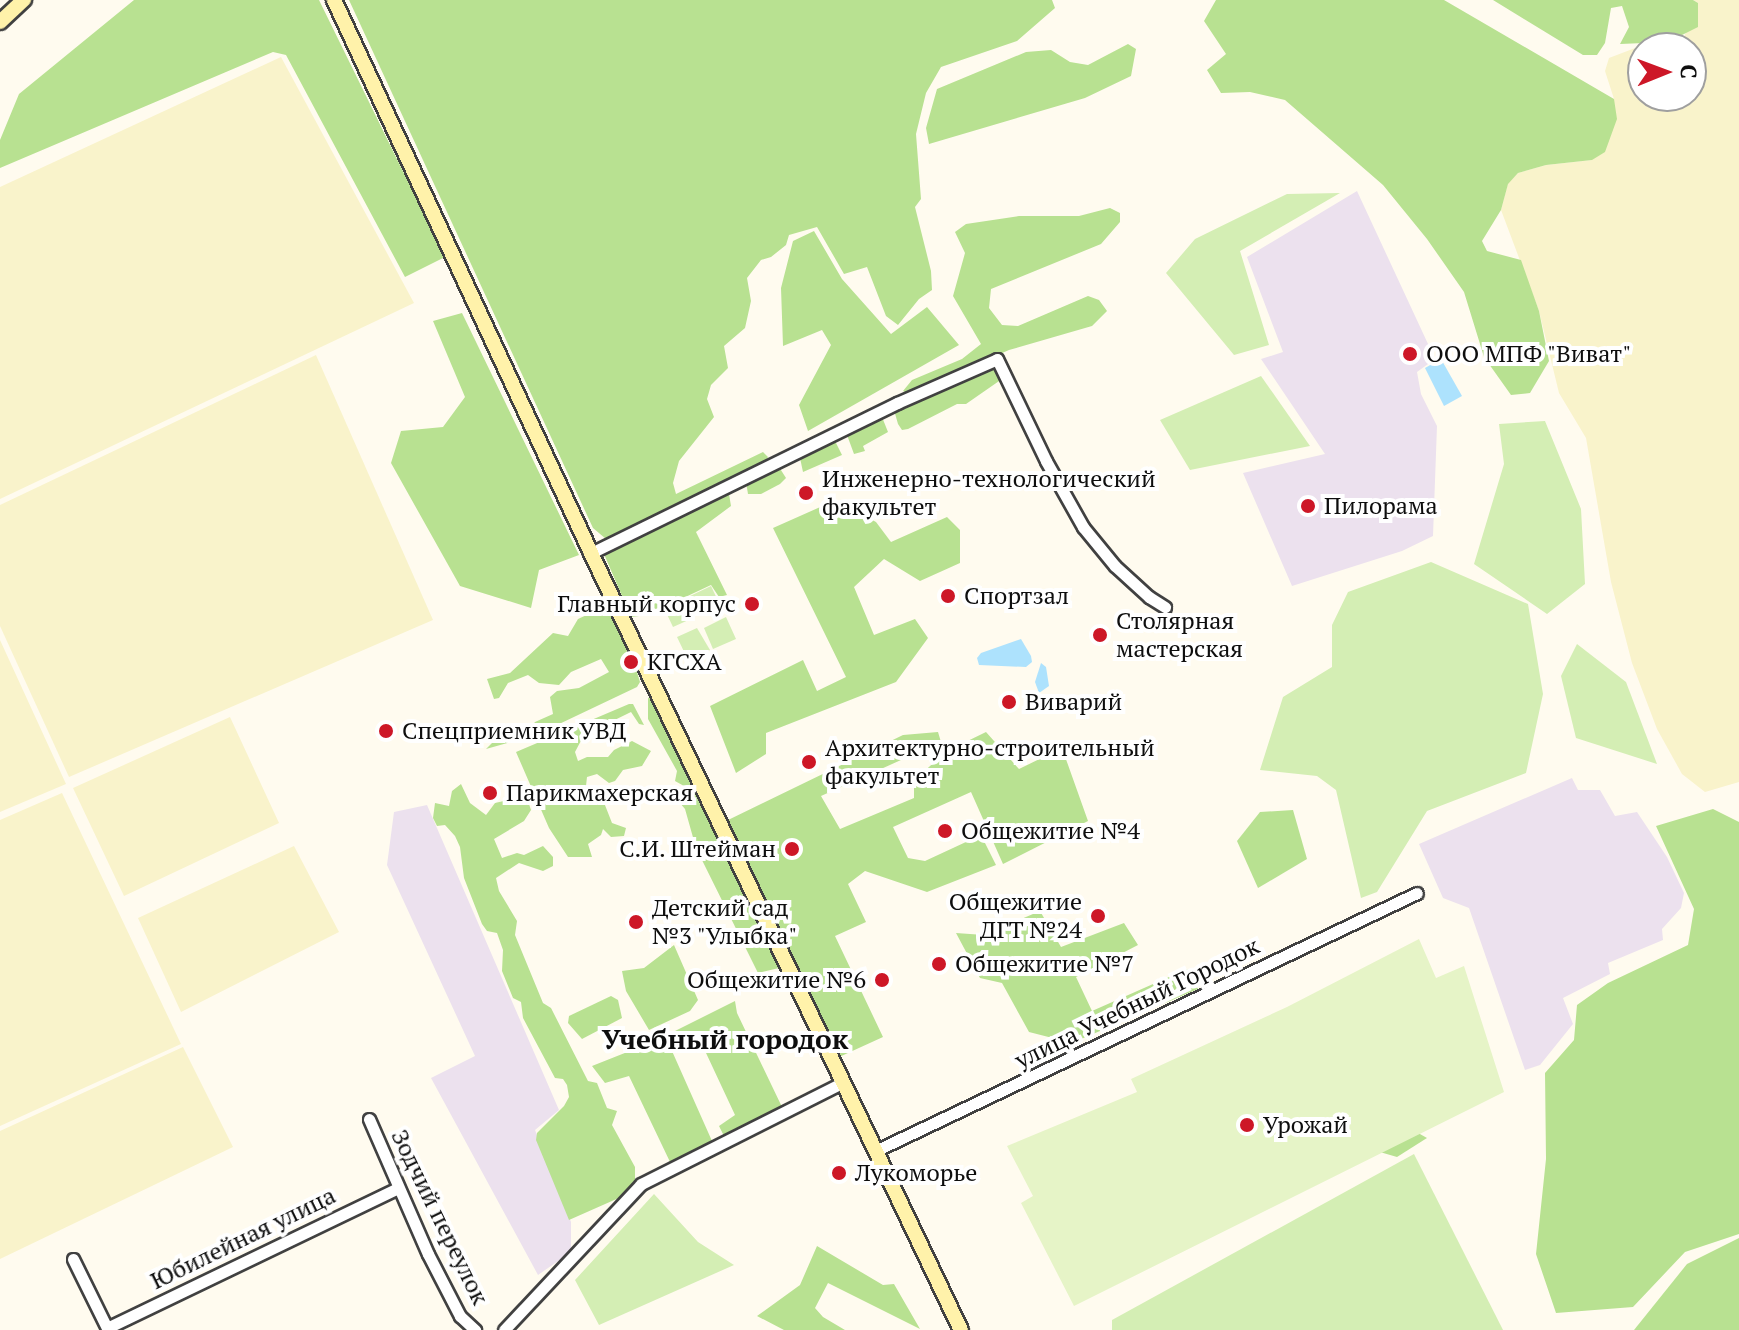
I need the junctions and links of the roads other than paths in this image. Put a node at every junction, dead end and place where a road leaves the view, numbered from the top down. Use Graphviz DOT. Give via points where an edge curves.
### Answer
graph roads {
  1 [pos="24,0"];
  2 [pos="334,0"];
  3 [pos="0,22"];
  4 [pos="591,553"];
  5 [pos="1165,607"];
  6 [pos="1417,893"];
  7 [pos="842,1083"];
  8 [pos="369,1119"];
  9 [pos="875,1151"];
  10 [pos="398,1188"];
  11 [pos="73,1259"];
  12 [pos="107,1329"];
  13 [pos="475,1330"];
  14 [pos="504,1330"];
  15 [pos="961,1330"];
  1 -- 3 [label="street"];
  2 -- 4 [label="street"];
  4 -- 5 [label="street" via="997,359 1083,527 1115,566"];
  4 -- 7 [label="street"];
  6 -- 9 [label="street, улица Учебный Городок"];
  7 -- 9 [label="street"];
  7 -- 14 [label="street" via="641,1184"];
  8 -- 10 [label="street, Зодчий переулок"];
  9 -- 15 [label="street"];
  10 -- 12 [label="street, Юбилейная улица"];
  10 -- 13 [label="street, Зодчий переулок" via="460,1316"];
  11 -- 12 [label="street"];
}
